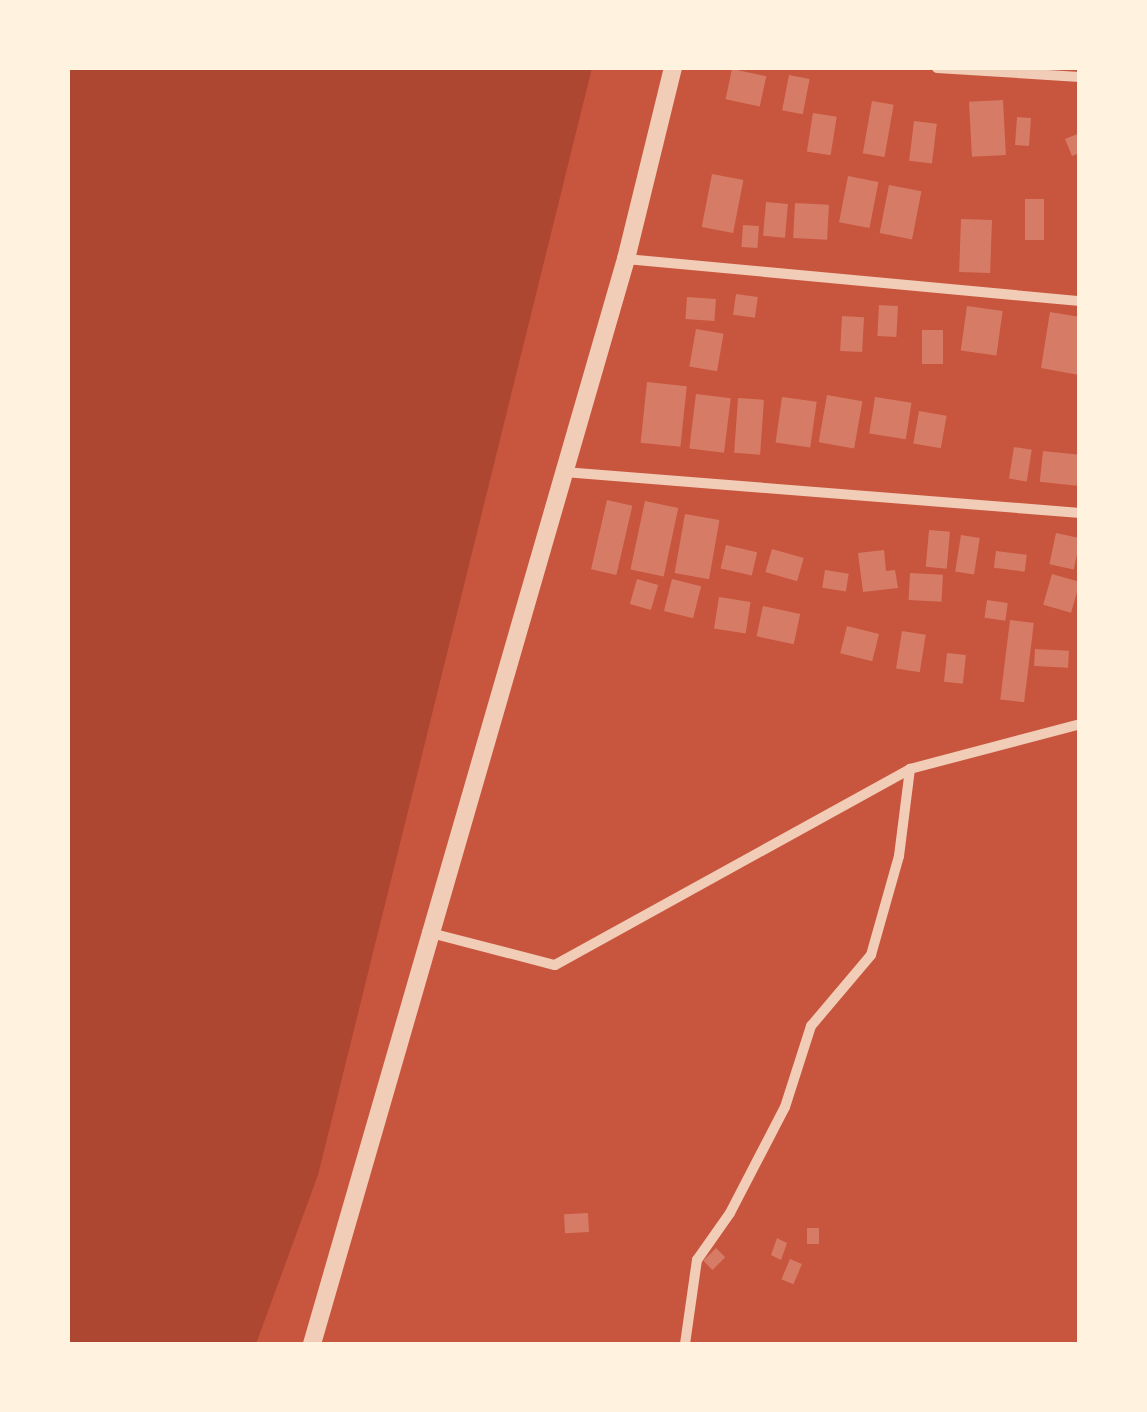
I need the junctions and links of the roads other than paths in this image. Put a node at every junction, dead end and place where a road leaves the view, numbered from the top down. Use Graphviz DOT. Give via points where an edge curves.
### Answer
graph roads {
  1 [pos="673,68"];
  2 [pos="937,68"];
  3 [pos="1080,77"];
  4 [pos="626,259"];
  5 [pos="1080,301"];
  6 [pos="564,472"];
  7 [pos="1080,513"];
  8 [pos="1080,724"];
  9 [pos="910,768"];
  10 [pos="426,932"];
  11 [pos="312,1344"];
  12 [pos="684,1344"];
  1 -- 4 [label="street"];
  2 -- 3 [label="street"];
  4 -- 5 [label="street"];
  4 -- 6 [label="street"];
  6 -- 7 [label="street"];
  6 -- 10 [label="street"];
  8 -- 9 [label="street"];
  9 -- 10 [label="street" via="554,965"];
  9 -- 12 [label="street" via="899,856 871,955 811,1026 785,1107 730,1213 697,1260"];
  10 -- 11 [label="street"];
}
